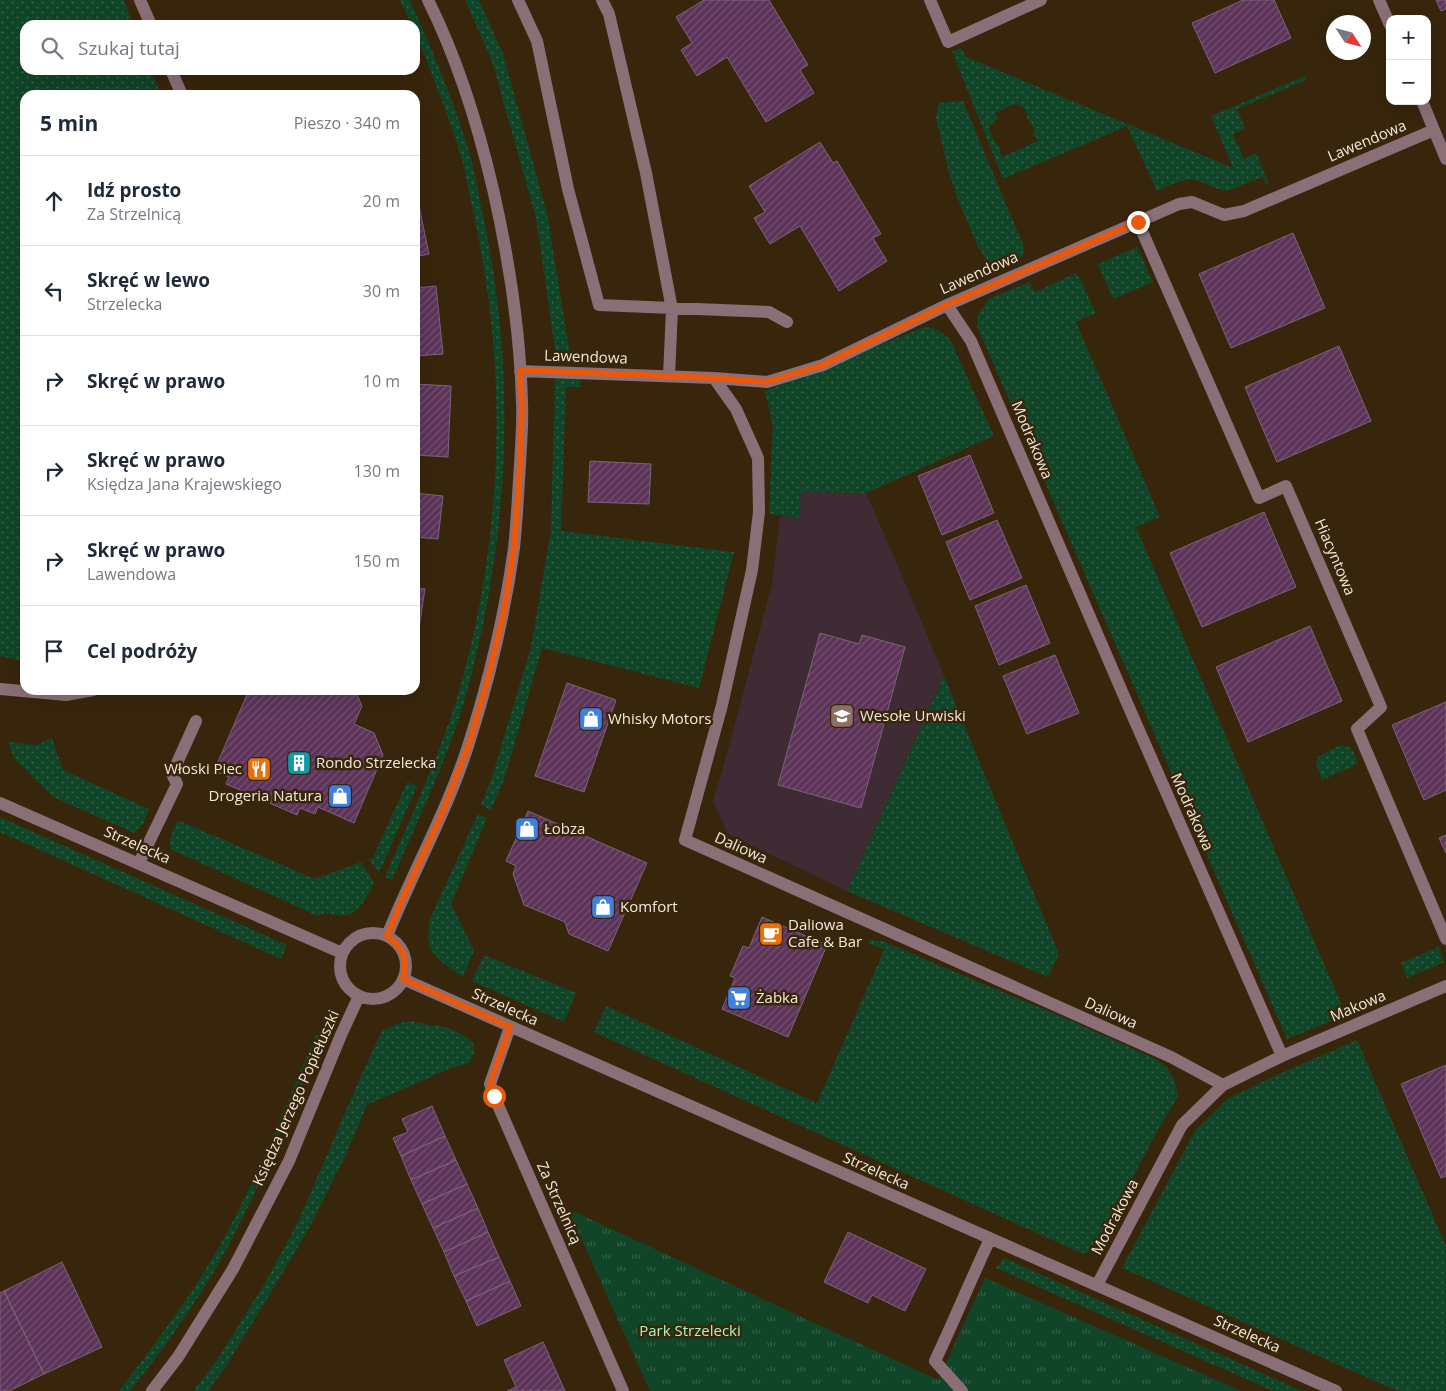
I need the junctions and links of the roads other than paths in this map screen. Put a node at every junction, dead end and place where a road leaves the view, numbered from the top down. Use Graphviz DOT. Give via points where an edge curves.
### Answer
graph roads {
  1 [pos="140,0"];
  2 [pos="428,0"];
  3 [pos="518,0"];
  4 [pos="602,0"];
  5 [pos="930,0"];
  6 [pos="1041,0"];
  7 [pos="1379,0"];
  8 [pos="1386,16"];
  9 [pos="149,20"];
  10 [pos="173,75"];
  11 [pos="180,90"];
  12 [pos="1424,105"];
  13 [pos="1434,130"];
  14 [pos="1446,159"];
  15 [pos="1138,222"];
  16 [pos="947,305"];
  17 [pos="672,309"];
  18 [pos="787,322"];
  19 [pos="520,370"];
  20 [pos="669,376"];
  21 [pos="714,378"];
  22 [pos="0,689"];
  23 [pos="20,691"];
  24 [pos="196,721"];
  25 [pos="0,803"];
  26 [pos="139,863"];
  27 [pos="387,936"];
  28 [pos="1446,939"];
  29 [pos="342,953"];
  30 [pos="403,979"];
  31 [pos="1446,986"];
  32 [pos="359,996"];
  33 [pos="510,1027"];
  34 [pos="1282,1056"];
  35 [pos="1223,1085"];
  36 [pos="990,1239"];
  37 [pos="1097,1285"];
  38 [pos="152,1391"];
  39 [pos="623,1391"];
  40 [pos="962,1391"];
  41 [pos="1336,1391"];
  1 -- 9 [label="street"];
  2 -- 19 [label="street" via="461,78 483,149 510,273"];
  3 -- 17 [label="street" via="537,41 568,189 599,305"];
  4 -- 17 [label="street" via="609,14 646,173"];
  5 -- 6 [label="street" via="948,42"];
  7 -- 8 [label="street"];
  10 -- 11 [label="street"];
  12 -- 13 [label="street"];
  13 -- 14 [label="street"];
  13 -- 15 [label="street, Lawendowa" via="1244,210 1224,215 1192,202 1179,204"];
  15 -- 16 [label="street, Lawendowa"];
  15 -- 28 [label="street, Hiacyntowa" via="1259,498 1286,486 1381,707 1357,729"];
  16 -- 21 [label="street, Lawendowa" via="823,365 767,382"];
  16 -- 34 [label="street, Modrakowa" via="971,341"];
  17 -- 18 [label="street" via="769,312"];
  17 -- 20 [label="street"];
  19 -- 20 [label="street, Lawendowa"];
  19 -- 27 [label="street" via="519,484 504,611 469,744"];
  20 -- 21 [label="street, Lawendowa"];
  21 -- 35 [label="street, Daliowa" via="736,409 758,458 759,512 752,570 722,705 685,840 1171,1058"];
  22 -- 23 [label="street"];
  24 -- 26 [label="street" via="172,774 177,784"];
  25 -- 26 [label="street, Strzelecka"];
  26 -- 29 [label="street, Strzelecka"];
  27 -- 29 [label="street" via="377,933 357,937"];
  27 -- 30 [label="street" via="402,950 406,969"];
  29 -- 32 [label="street" via="340,973 350,991"];
  30 -- 32 [label="street" via="390,995 380,999"];
  30 -- 33 [label="street, Strzelecka"];
  31 -- 34 [label="street, Makowa"];
  32 -- 38 [label="street, Księdza Jerzego Popiełuszki" via="289,1161 238,1261 178,1357"];
  33 -- 36 [label="street, Strzelecka"];
  33 -- 39 [label="street, Za Strzelnicą" via="490,1084"];
  34 -- 35 [label="street, Modrakowa"];
  35 -- 37 [label="street, Modrakowa" via="1182,1126"];
  36 -- 37 [label="street, Strzelecka"];
  36 -- 40 [label="street" via="935,1361"];
  37 -- 41 [label="street, Strzelecka"];
}
